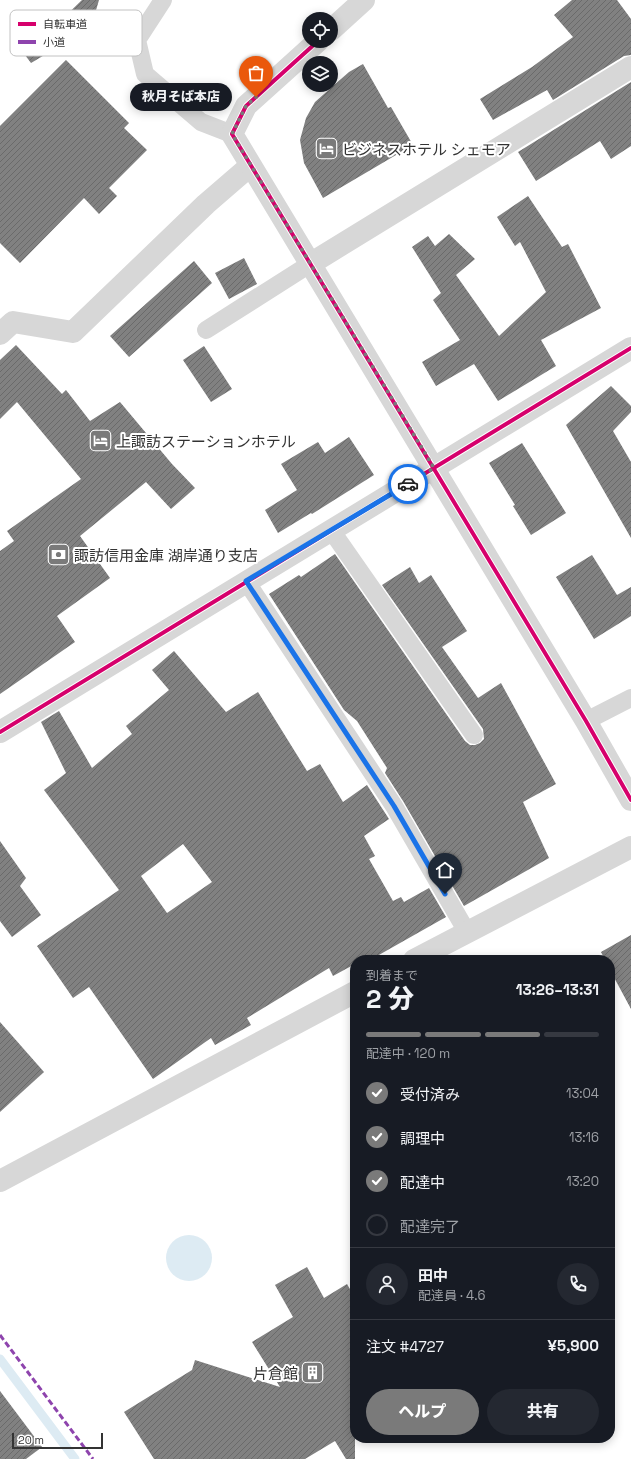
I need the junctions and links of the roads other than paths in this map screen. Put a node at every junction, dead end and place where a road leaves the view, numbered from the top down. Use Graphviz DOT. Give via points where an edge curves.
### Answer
graph roads {
  1 [pos="163,0"];
  2 [pos="364,0"];
  3 [pos="338,24"];
  4 [pos="142,32"];
  5 [pos="310,48"];
  6 [pos="141,56"];
  7 [pos="631,67"];
  8 [pos="232,134"];
  9 [pos="250,166"];
  10 [pos="310,264"];
  11 [pos="206,330"];
  12 [pos="0,334"];
  13 [pos="630,350"];
  14 [pos="434,468"];
  15 [pos="331,530"];
  16 [pos="246,581"];
  17 [pos="631,698"];
  18 [pos="586,721"];
  19 [pos="0,732"];
  20 [pos="474,736"];
  21 [pos="631,800"];
  22 [pos="631,847"];
  23 [pos="467,932"];
  24 [pos="423,955"];
  25 [pos="350,995"];
  26 [pos="0,1182"];
  1 -- 4 [label="lane"];
  2 -- 3 [label="street"];
  5 -- 8 [label="street" via="246,106"];
  6 -- 8 [label="lane" via="145,74 201,122"];
  7 -- 10 [label="street"];
  8 -- 9 [label="street"];
  9 -- 10 [label="street"];
  9 -- 12 [label="street" via="206,204 73,332 13,322"];
  10 -- 11 [label="lane"];
  10 -- 14 [label="street"];
  13 -- 14 [label="street"];
  14 -- 15 [label="street"];
  14 -- 18 [label="street"];
  15 -- 16 [label="street"];
  15 -- 20 [label="lane"];
  16 -- 19 [label="street"];
  16 -- 23 [label="lane" via="394,806"];
  17 -- 18 [label="lane"];
  18 -- 21 [label="street"];
  22 -- 23 [label="street"];
  23 -- 24 [label="street"];
  25 -- 26 [label="street"];
}
